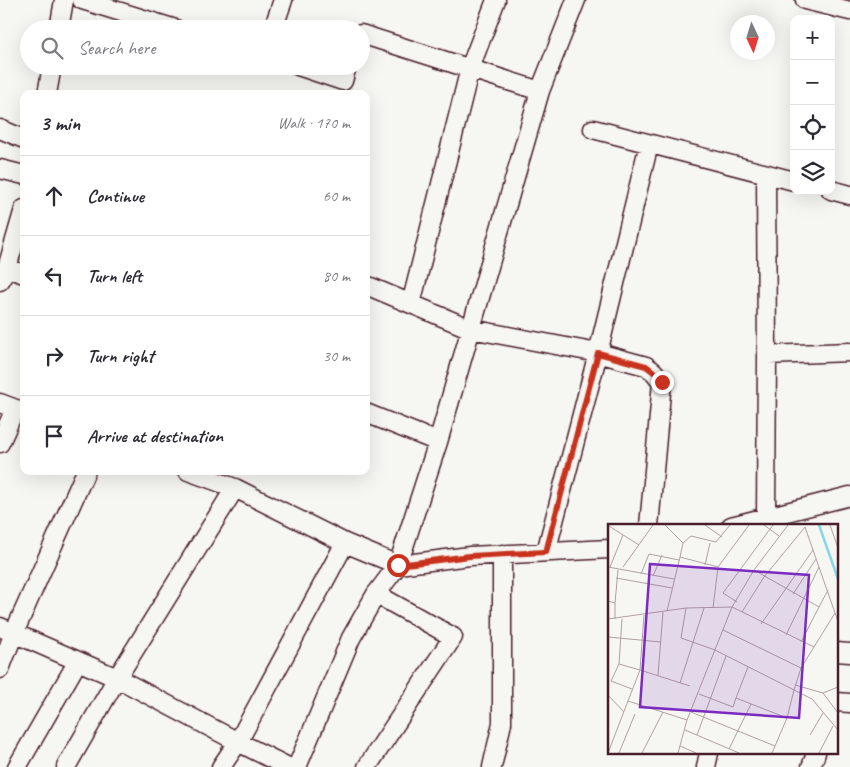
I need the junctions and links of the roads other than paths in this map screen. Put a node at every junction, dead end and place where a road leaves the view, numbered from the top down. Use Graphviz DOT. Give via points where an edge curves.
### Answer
graph roads {
  1 [pos="64,0"];
  2 [pos="82,0"];
  3 [pos="283,0"];
  4 [pos="496,0"];
  5 [pos="576,0"];
  6 [pos="806,0"];
  7 [pos="850,11"];
  8 [pos="61,20"];
  9 [pos="147,20"];
  10 [pos="276,20"];
  11 [pos="370,37"];
  12 [pos="470,68"];
  13 [pos="50,75"];
  14 [pos="327,75"];
  15 [pos="343,80"];
  16 [pos="48,90"];
  17 [pos="540,90"];
  18 [pos="0,129"];
  19 [pos="593,129"];
  20 [pos="20,137"];
  21 [pos="650,144"];
  22 [pos="0,169"];
  23 [pos="20,174"];
  24 [pos="766,175"];
  25 [pos="790,181"];
  26 [pos="835,191"];
  27 [pos="850,195"];
  28 [pos="20,221"];
  29 [pos="3,274"];
  30 [pos="20,274"];
  31 [pos="370,287"];
  32 [pos="411,304"];
  33 [pos="471,330"];
  34 [pos="850,352"];
  35 [pos="598,353"];
  36 [pos="767,355"];
  37 [pos="13,408"];
  38 [pos="370,415"];
  39 [pos="438,442"];
  40 [pos="0,443"];
  41 [pos="84,475"];
  42 [pos="199,475"];
  43 [pos="236,488"];
  44 [pos="850,496"];
  45 [pos="766,517"];
  46 [pos="648,524"];
  47 [pos="743,524"];
  48 [pos="345,543"];
  49 [pos="608,549"];
  50 [pos="546,552"];
  51 [pos="502,554"];
  52 [pos="398,565"];
  53 [pos="376,594"];
  54 [pos="7,630"];
  55 [pos="78,661"];
  56 [pos="0,669"];
  57 [pos="117,678"];
  58 [pos="238,742"];
  59 [pos="709,754"];
  60 [pos="816,754"];
  61 [pos="17,767"];
  62 [pos="66,767"];
  63 [pos="221,767"];
  64 [pos="288,767"];
  65 [pos="297,767"];
  66 [pos="367,767"];
  67 [pos="492,767"];
  68 [pos="706,767"];
  69 [pos="811,767"];
  1 -- 8 [label="street"];
  2 -- 9 [label="street"];
  3 -- 10 [label="street"];
  4 -- 12 [label="street"];
  5 -- 17 [label="street"];
  6 -- 7 [label="street"];
  11 -- 12 [label="street"];
  12 -- 17 [label="street"];
  12 -- 32 [label="street"];
  13 -- 16 [label="street"];
  14 -- 15 [label="street"];
  17 -- 33 [label="street"];
  18 -- 20 [label="street"];
  19 -- 21 [label="street"];
  21 -- 24 [label="street"];
  21 -- 35 [label="street"];
  22 -- 23 [label="street"];
  24 -- 25 [label="street"];
  24 -- 36 [label="street"];
  26 -- 27 [label="street"];
  28 -- 29 [label="street"];
  29 -- 30 [label="street"];
  31 -- 32 [label="street"];
  32 -- 33 [label="street"];
  33 -- 35 [label="street"];
  33 -- 39 [label="street"];
  34 -- 36 [label="street"];
  35 -- 46 [label="street" via="646,366 662,382"];
  35 -- 50 [label="street"];
  36 -- 45 [label="street"];
  37 -- 40 [label="street"];
  38 -- 39 [label="street"];
  39 -- 52 [label="street"];
  41 -- 54 [label="street"];
  42 -- 43 [label="street"];
  43 -- 48 [label="street"];
  43 -- 57 [label="street"];
  44 -- 45 [label="street"];
  45 -- 47 [label="street"];
  48 -- 52 [label="street"];
  48 -- 58 [label="street"];
  49 -- 50 [label="street"];
  50 -- 51 [label="street"];
  51 -- 52 [label="street"];
  51 -- 67 [label="street" via="502,723"];
  52 -- 53 [label="street"];
  53 -- 65 [label="street" via="351,638"];
  53 -- 66 [label="street" via="453,637"];
  54 -- 55 [label="street"];
  54 -- 56 [label="street"];
  55 -- 57 [label="street"];
  55 -- 61 [label="street"];
  57 -- 58 [label="street"];
  57 -- 62 [label="street"];
  58 -- 63 [label="street"];
  58 -- 64 [label="street"];
  59 -- 68 [label="street"];
  60 -- 69 [label="street"];
}
